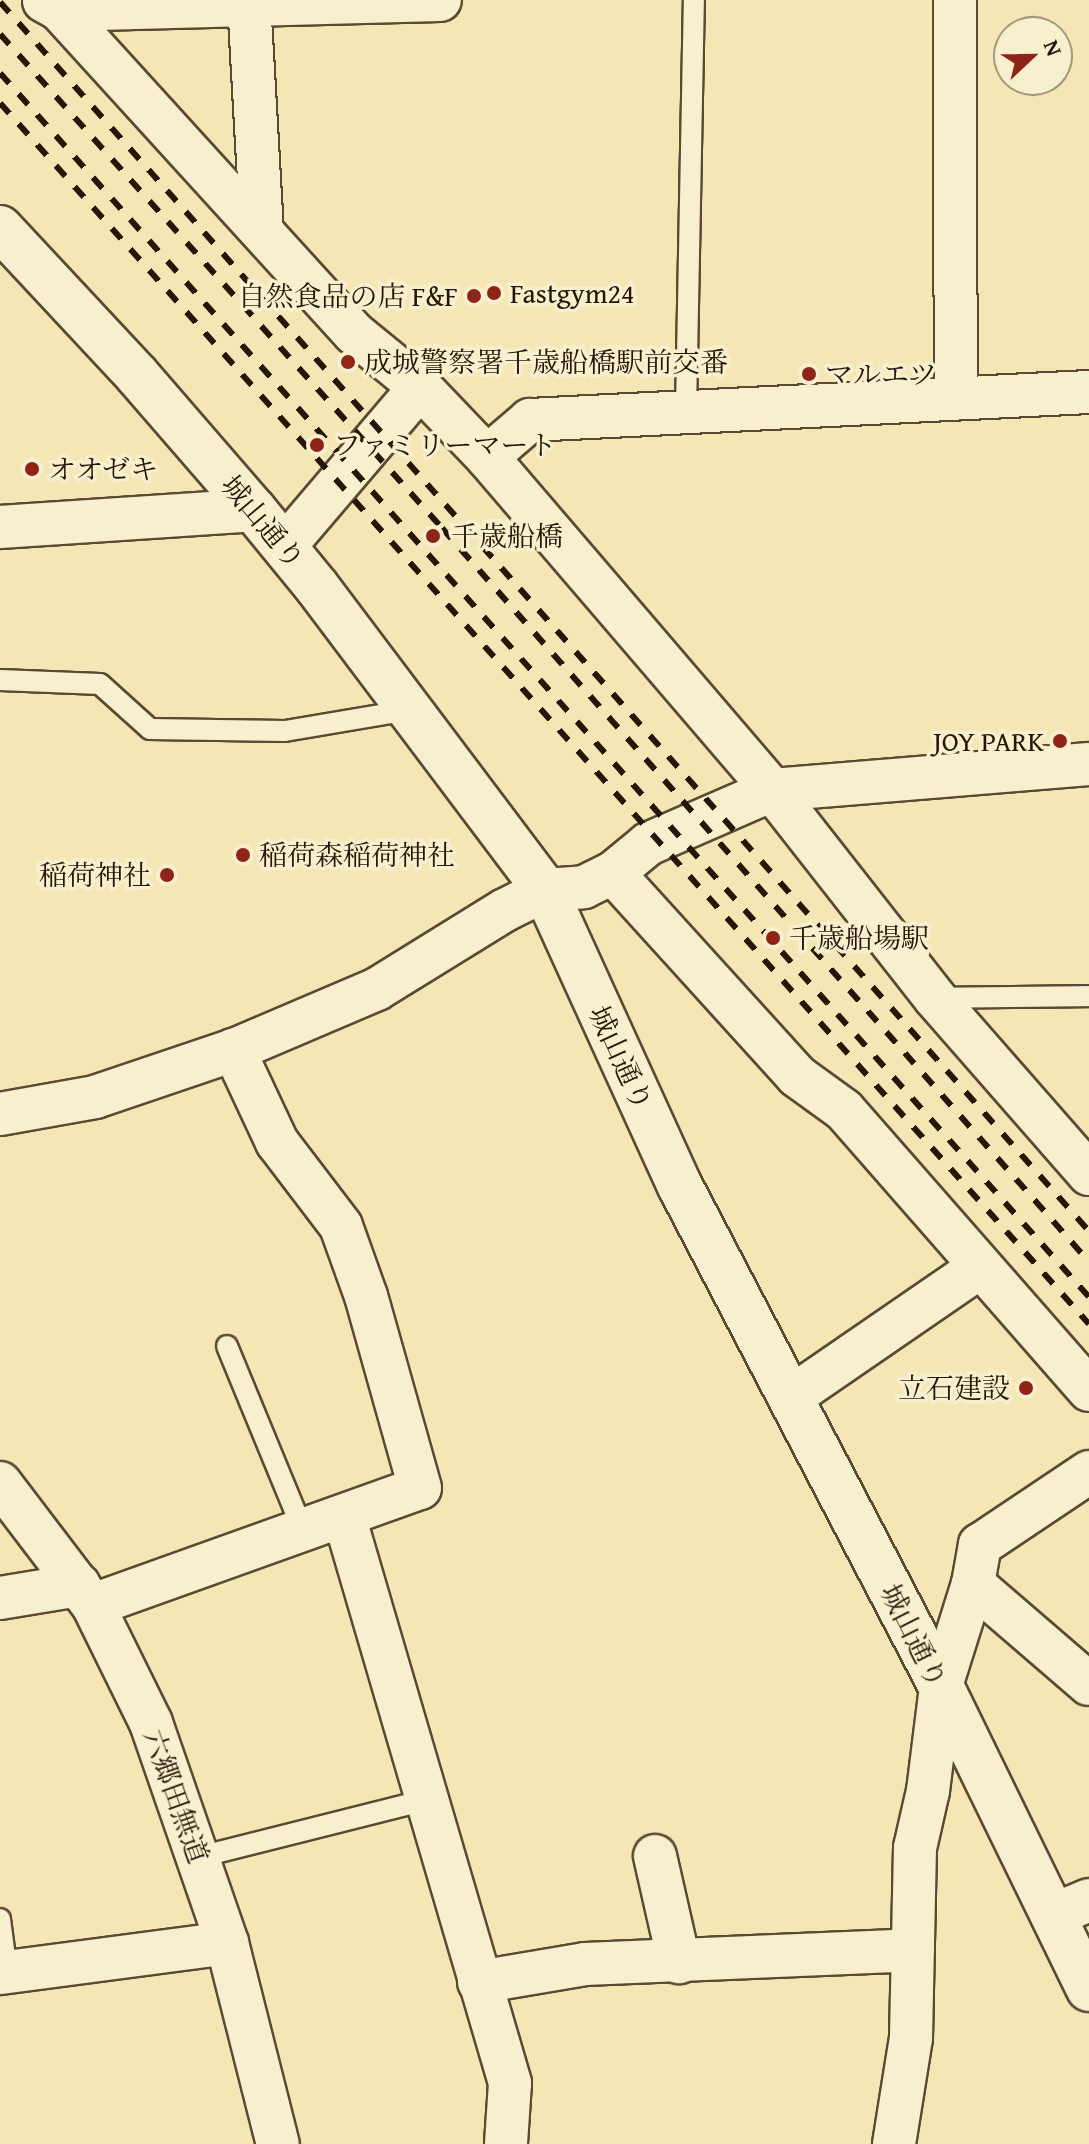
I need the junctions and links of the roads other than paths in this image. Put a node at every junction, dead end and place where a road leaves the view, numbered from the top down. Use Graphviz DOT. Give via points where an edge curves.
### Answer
graph roads {
  1 [pos="440,0"];
  2 [pos="694,0"];
  3 [pos="955,0"];
  4 [pos="249,2"];
  5 [pos="51,5"];
  6 [pos="262,231"];
  7 [pos="6,246"];
  8 [pos="420,387"];
  9 [pos="1089,392"];
  10 [pos="956,396"];
  11 [pos="686,410"];
  12 [pos="487,457"];
  13 [pos="254,510"];
  14 [pos="0,527"];
  15 [pos="284,547"];
  16 [pos="0,680"];
  17 [pos="409,710"];
  18 [pos="1089,764"];
  19 [pos="772,790"];
  20 [pos="613,873"];
  21 [pos="545,890"];
  22 [pos="1089,996"];
  23 [pos="935,998"];
  24 [pos="234,1050"];
  25 [pos="0,1114"];
  26 [pos="1089,1174"];
  27 [pos="980,1267"];
  28 [pos="227,1346"];
  29 [pos="1089,1390"];
  30 [pos="791,1397"];
  31 [pos="1089,1472"];
  32 [pos="0,1483"];
  33 [pos="344,1516"];
  34 [pos="303,1530"];
  35 [pos="973,1584"];
  36 [pos="86,1595"];
  37 [pos="0,1598"];
  38 [pos="1089,1684"];
  39 [pos="941,1686"];
  40 [pos="426,1800"];
  41 [pos="655,1856"];
  42 [pos="199,1857"];
  43 [pos="1072,1907"];
  44 [pos="0,1919"];
  45 [pos="227,1943"];
  46 [pos="913,1950"];
  47 [pos="679,1962"];
  48 [pos="4,1972"];
  49 [pos="479,1982"];
  50 [pos="1089,1989"];
  51 [pos="278,2144"];
  52 [pos="506,2144"];
  53 [pos="894,2144"];
  1 -- 4 [label="street"];
  2 -- 11 [label="lane"];
  3 -- 10 [label="street"];
  4 -- 5 [label="street"];
  4 -- 6 [label="street"];
  5 -- 6 [label="street"];
  6 -- 8 [label="street" via="354,333"];
  7 -- 13 [label="street, 城山通り" via="137,375"];
  8 -- 12 [label="street"];
  8 -- 15 [label="street"];
  9 -- 10 [label="street"];
  10 -- 11 [label="street"];
  11 -- 12 [label="street" via="530,420"];
  12 -- 19 [label="street"];
  13 -- 14 [label="street"];
  13 -- 15 [label="street, 城山通り"];
  15 -- 17 [label="street, 城山通り"];
  16 -- 17 [label="lane" via="100,684 150,729 285,731"];
  17 -- 21 [label="street, 城山通り"];
  18 -- 19 [label="street"];
  19 -- 20 [label="street" via="648,844"];
  19 -- 23 [label="street"];
  20 -- 21 [label="street" via="584,887"];
  20 -- 27 [label="street" via="797,1076 844,1110"];
  21 -- 24 [label="street" via="377,989"];
  21 -- 30 [label="street, 城山通り" via="680,1186"];
  22 -- 23 [label="lane"];
  23 -- 26 [label="street"];
  24 -- 25 [label="street" via="95,1097"];
  24 -- 33 [label="street" via="277,1142 341,1226 420,1488"];
  27 -- 29 [label="street"];
  27 -- 30 [label="street"];
  28 -- 34 [label="lane"];
  30 -- 39 [label="street, 城山通り"];
  31 -- 35 [label="street" via="980,1545"];
  32 -- 36 [label="street, 六郷田無道"];
  33 -- 34 [label="street"];
  33 -- 40 [label="street"];
  34 -- 36 [label="street"];
  35 -- 38 [label="street"];
  35 -- 39 [label="street"];
  36 -- 37 [label="street"];
  36 -- 42 [label="street, 六郷田無道" via="151,1723"];
  39 -- 43 [label="street, 城山通り"];
  39 -- 46 [label="street" via="915,1848"];
  40 -- 42 [label="lane"];
  40 -- 49 [label="street"];
  41 -- 47 [label="street"];
  42 -- 45 [label="street, 六郷田無道"];
  43 -- 50 [label="street, 城山通り"];
  44 -- 48 [label="lane"];
  45 -- 48 [label="street"];
  45 -- 51 [label="street, 六郷田無道"];
  46 -- 47 [label="street"];
  46 -- 53 [label="street" via="911,2038"];
  47 -- 49 [label="street" via="585,1964"];
  49 -- 52 [label="street" via="510,2083"];
}
